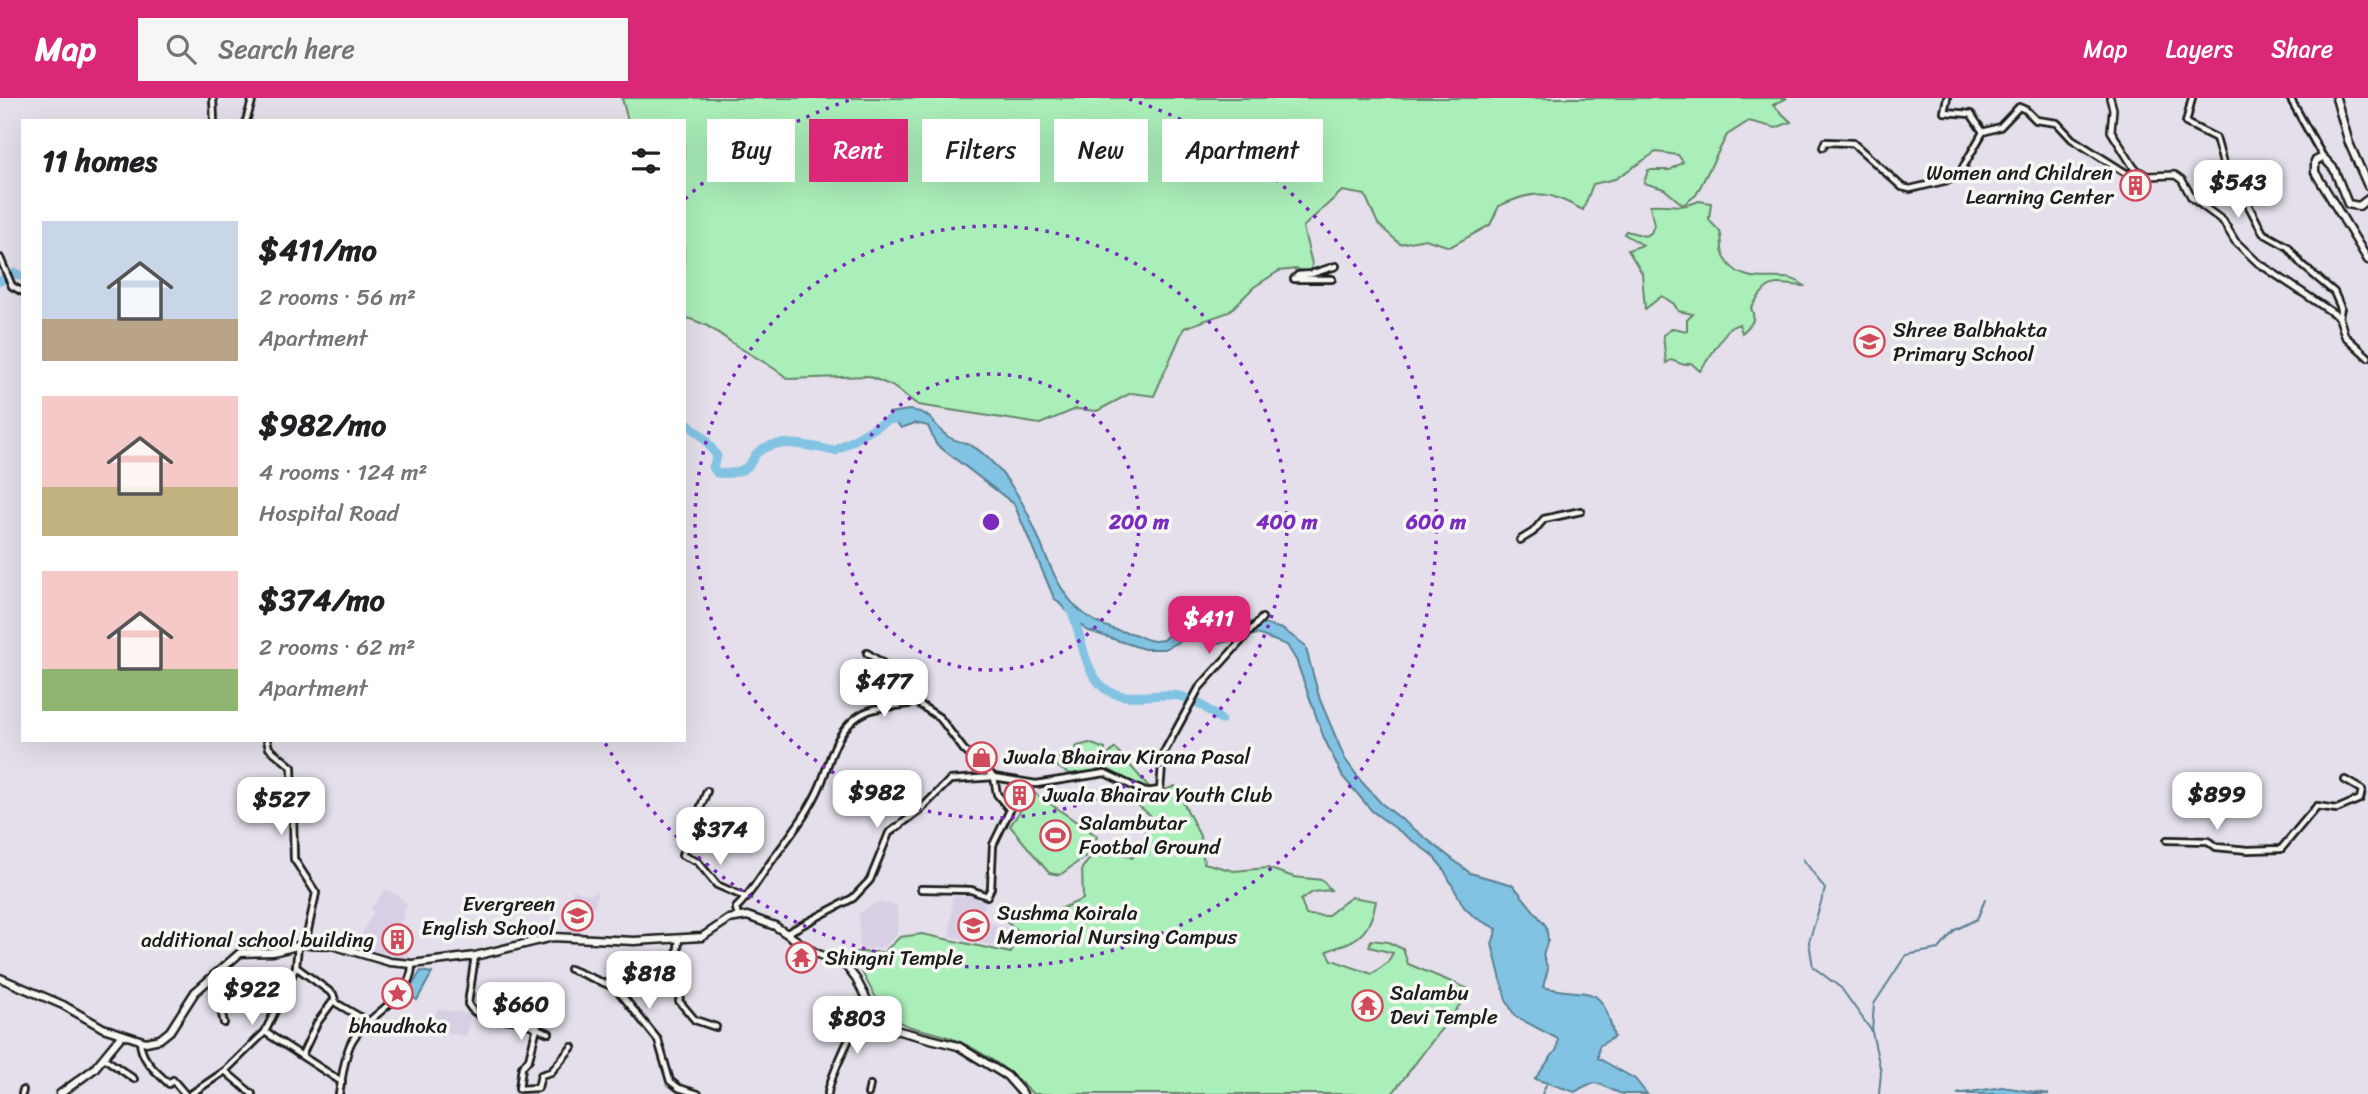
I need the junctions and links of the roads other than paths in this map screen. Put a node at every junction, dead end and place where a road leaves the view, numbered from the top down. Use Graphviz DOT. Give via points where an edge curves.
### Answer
graph roads {
  1 [pos="213,98"];
  2 [pos="254,98"];
  3 [pos="1947,98"];
  4 [pos="2110,98"];
  5 [pos="2192,98"];
  6 [pos="2290,98"];
  7 [pos="2336,98"];
  8 [pos="214,119"];
  9 [pos="247,119"];
  10 [pos="1983,132"];
  11 [pos="1823,148"];
  12 [pos="2323,157"];
  13 [pos="2147,176"];
  14 [pos="2368,186"];
  15 [pos="2368,199"];
  16 [pos="1,260"];
  17 [pos="2368,260"];
  18 [pos="1336,266"];
  19 [pos="1332,279"];
  20 [pos="21,291"];
  21 [pos="2339,317"];
  22 [pos="2368,357"];
  23 [pos="1581,511"];
  24 [pos="1520,540"];
  25 [pos="1262,618"];
  26 [pos="867,653"];
  27 [pos="916,702"];
  28 [pos="268,742"];
  29 [pos="994,777"];
  30 [pos="2345,780"];
  31 [pos="707,791"];
  32 [pos="2167,840"];
  33 [pos="921,889"];
  34 [pos="747,898"];
  35 [pos="738,916"];
  36 [pos="787,933"];
  37 [pos="679,938"];
  38 [pos="302,944"];
  39 [pos="475,956"];
  40 [pos="412,964"];
  41 [pos="296,967"];
  42 [pos="223,968"];
  43 [pos="570,969"];
  44 [pos="0,978"];
  45 [pos="334,999"];
  46 [pos="544,999"];
  47 [pos="875,1015"];
  48 [pos="367,1021"];
  49 [pos="224,1023"];
  50 [pos="716,1027"];
  51 [pos="537,1029"];
  52 [pos="265,1032"];
  53 [pos="549,1034"];
  54 [pos="122,1035"];
  55 [pos="140,1041"];
  56 [pos="572,1047"];
  57 [pos="302,1055"];
  58 [pos="104,1058"];
  59 [pos="225,1071"];
  60 [pos="134,1079"];
  61 [pos="342,1082"];
  62 [pos="870,1085"];
  63 [pos="537,1091"];
  64 [pos="194,1093"];
  65 [pos="60,1094"];
  66 [pos="184,1094"];
  67 [pos="252,1094"];
  68 [pos="339,1094"];
  69 [pos="698,1094"];
  70 [pos="828,1094"];
  71 [pos="868,1094"];
  72 [pos="1023,1094"];
  1 -- 8 [label="street"];
  2 -- 9 [label="street"];
  3 -- 10 [label="street" via="1944,112 1971,114"];
  4 -- 13 [label="street" via="2115,140 2134,168"];
  5 -- 21 [label="street" via="2186,123 2216,138 2228,181 2244,197 2263,233 2288,247 2334,292 2342,308"];
  6 -- 12 [label="street"];
  7 -- 14 [label="main road"];
  10 -- 11 [label="street" via="1957,178 1910,189 1896,183 1853,143 1825,142"];
  10 -- 13 [label="street" via="2000,127 2019,107 2036,120 2057,123 2072,139 2140,181"];
  12 -- 15 [label="main road" via="2334,169 2348,204 2359,206"];
  12 -- 17 [label="main road" via="2315,161 2315,172"];
  13 -- 21 [label="street" via="2175,175 2257,262"];
  16 -- 20 [label="street" via="12,286"];
  18 -- 19 [label="street" via="1294,278"];
  21 -- 22 [label="street" via="2345,336"];
  23 -- 24 [label="street" via="1544,519"];
  25 -- 29 [label="street" via="1194,695 1163,754 1157,791 1137,789 1105,773 1036,784"];
  26 -- 27 [label="street" via="899,676"];
  27 -- 29 [label="street" via="940,718 964,750"];
  27 -- 34 [label="street" via="900,708 884,705 856,718 833,747 820,785 794,835"];
  28 -- 38 [label="street" via="292,767 294,859 316,893"];
  29 -- 33 [label="street" via="997,794 1010,810 993,845 987,895 971,890"];
  29 -- 36 [label="street" via="947,782 889,833 870,880 853,898"];
  30 -- 32 [label="street" via="2361,790 2360,799 2337,809 2317,806 2281,849 2248,850 2216,847 2208,841"];
  31 -- 34 [label="street" via="682,855 698,862 718,885"];
  34 -- 35 [label="street" via="736,908"];
  35 -- 36 [label="main road" via="764,921"];
  35 -- 37 [label="main road" via="706,936"];
  36 -- 47 [label="main road" via="846,966"];
  37 -- 39 [label="main road" via="553,937"];
  37 -- 50 [label="street" via="677,959 684,978 679,1001 695,1020"];
  38 -- 40 [label="main road" via="332,945"];
  38 -- 41 [label="street"];
  38 -- 42 [label="main road" via="273,952 240,953"];
  39 -- 40 [label="main road"];
  39 -- 51 [label="street" via="470,1008 487,1018 520,1021"];
  40 -- 48 [label="street" via="401,992"];
  41 -- 45 [label="street"];
  41 -- 52 [label="street"];
  42 -- 49 [label="street" via="227,975 220,1005"];
  42 -- 55 [label="main road" via="195,992 170,1031 160,1039"];
  43 -- 69 [label="street" via="616,988 657,1040 670,1081"];
  44 -- 54 [label="main road"];
  45 -- 48 [label="street"];
  45 -- 57 [label="street"];
  46 -- 51 [label="street"];
  47 -- 70 [label="street" via="853,1031"];
  47 -- 72 [label="main road" via="895,1030 958,1046 1007,1076"];
  48 -- 61 [label="street" via="350,1045"];
  51 -- 53 [label="street"];
  51 -- 63 [label="street" via="519,1088"];
  52 -- 57 [label="street"];
  52 -- 59 [label="street"];
  54 -- 55 [label="main road"];
  54 -- 58 [label="main road"];
  55 -- 66 [label="street" via="147,1062"];
  56 -- 63 [label="street" via="551,1072 541,1075"];
  57 -- 61 [label="street"];
  58 -- 60 [label="street"];
  58 -- 65 [label="main road"];
  59 -- 64 [label="street"];
  59 -- 67 [label="street"];
  61 -- 68 [label="street"];
  62 -- 71 [label="street"];
}
